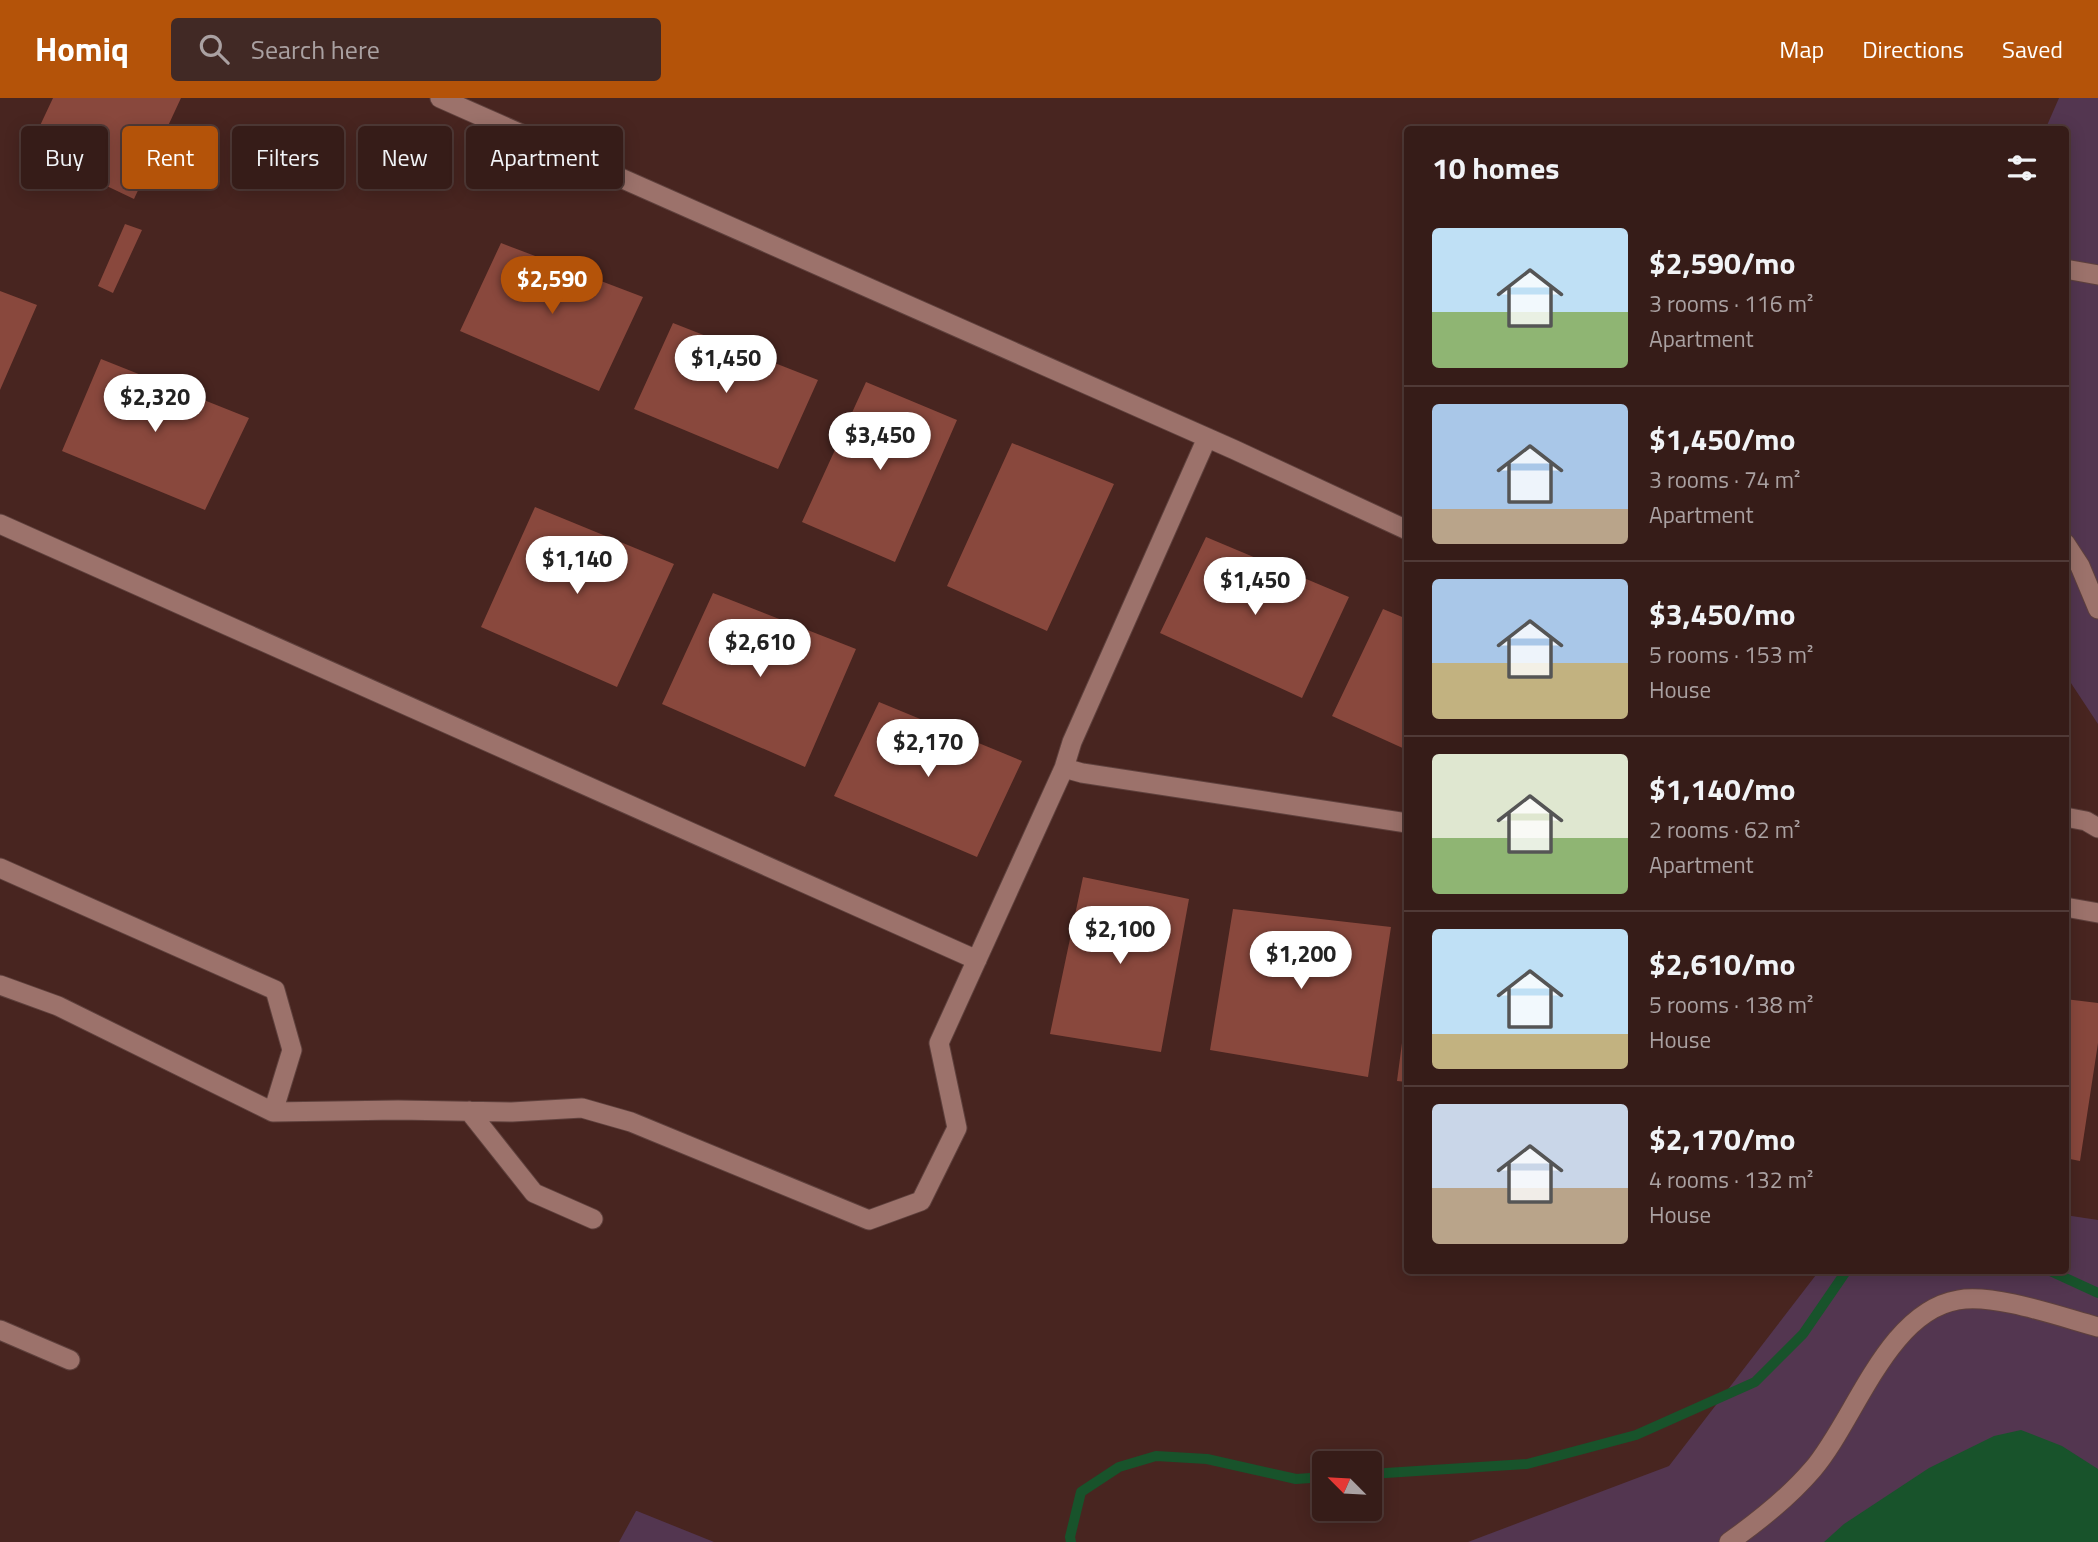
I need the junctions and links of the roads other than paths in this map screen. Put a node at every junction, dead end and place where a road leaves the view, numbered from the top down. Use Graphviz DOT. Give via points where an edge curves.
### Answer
graph roads {
  1 [pos="440,98"];
  2 [pos="2069,270"];
  3 [pos="2098,275"];
  4 [pos="1208,438"];
  5 [pos="0,524"];
  6 [pos="1404,529"];
  7 [pos="2069,548"];
  8 [pos="2098,609"];
  9 [pos="1064,768"];
  10 [pos="2069,818"];
  11 [pos="1404,823"];
  12 [pos="2098,828"];
  13 [pos="0,867"];
  14 [pos="2069,908"];
  15 [pos="2098,913"];
  16 [pos="976,960"];
  17 [pos="0,985"];
  18 [pos="469,1111"];
  19 [pos="273,1112"];
  20 [pos="593,1219"];
  21 [pos="2098,1327"];
  22 [pos="0,1330"];
  23 [pos="70,1360"];
  24 [pos="1729,1542"];
  1 -- 4 [label="lane"];
  2 -- 3 [label="lane"];
  4 -- 6 [label="lane"];
  4 -- 9 [label="lane"];
  5 -- 16 [label="lane"];
  7 -- 8 [label="lane"];
  9 -- 11 [label="lane"];
  9 -- 16 [label="lane"];
  10 -- 12 [label="lane"];
  13 -- 19 [label="lane" via="275,989 292,1050"];
  14 -- 15 [label="lane"];
  16 -- 18 [label="lane" via="939,1043 957,1128 921,1201 869,1220 631,1122 582,1108"];
  17 -- 19 [label="lane" via="58,1006"];
  18 -- 19 [label="lane"];
  18 -- 20 [label="lane" via="534,1193"];
  21 -- 24 [label="lane" via="1978,1299 1938,1305 1918,1320 1878,1365 1814,1469 1780,1503"];
  22 -- 23 [label="lane"];
}
